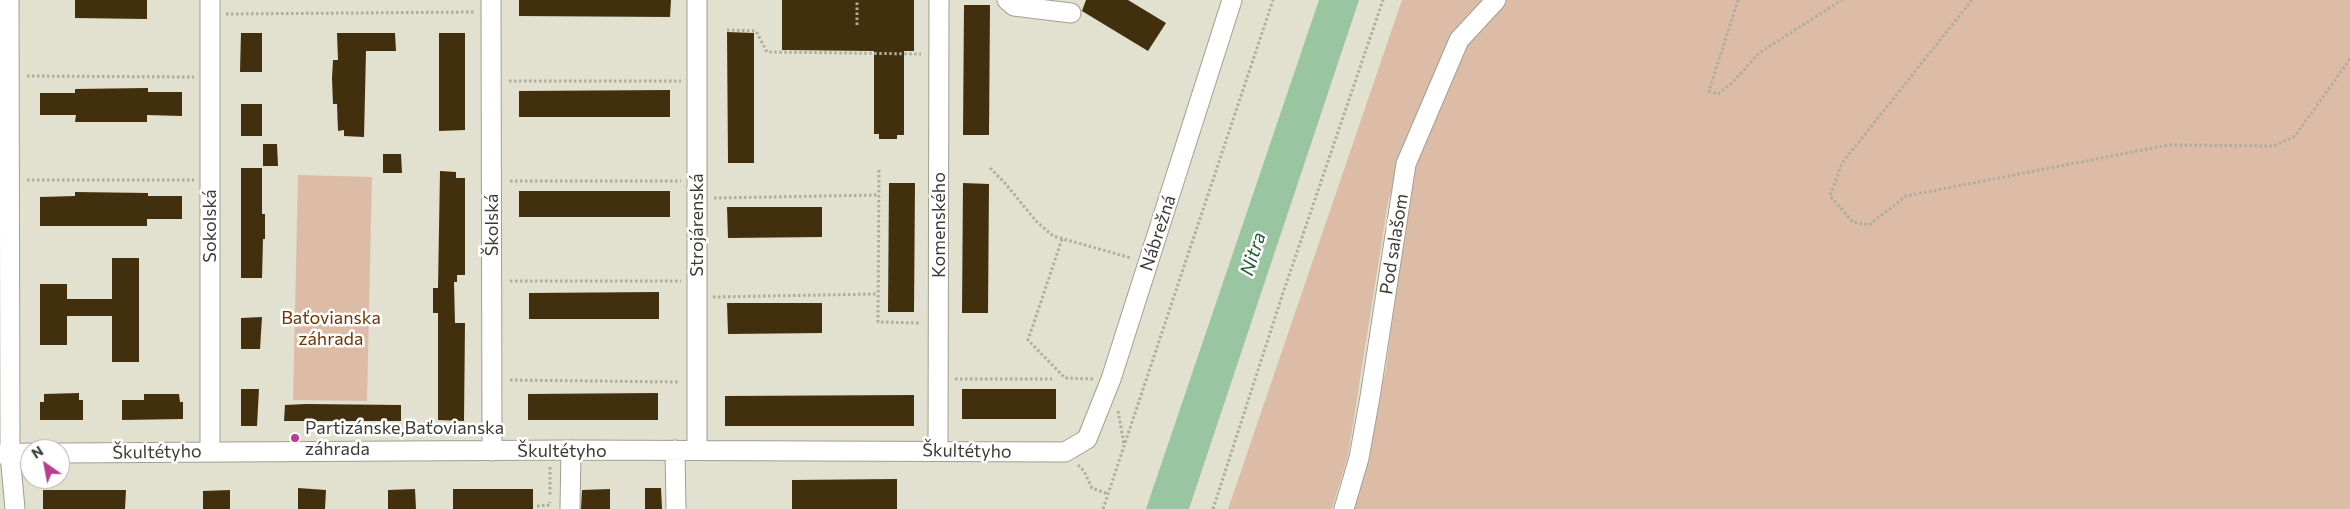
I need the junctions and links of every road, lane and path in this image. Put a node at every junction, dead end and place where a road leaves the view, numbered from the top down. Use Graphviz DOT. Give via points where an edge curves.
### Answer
graph roads {
  1 [pos="9,0"];
  2 [pos="697,0"];
  3 [pos="857,0"];
  4 [pos="939,0"];
  5 [pos="1007,0"];
  6 [pos="1232,0"];
  7 [pos="1273,0"];
  8 [pos="1382,0"];
  9 [pos="1496,0"];
  10 [pos="1738,0"];
  11 [pos="1842,0"];
  12 [pos="1972,0"];
  13 [pos="491,6"];
  14 [pos="210,7"];
  15 [pos="1071,13"];
  16 [pos="857,25"];
  17 [pos="727,30"];
  18 [pos="4,38"];
  19 [pos="929,54"];
  20 [pos="2350,59"];
  21 [pos="9,76"];
  22 [pos="210,77"];
  23 [pos="697,80"];
  24 [pos="491,81"];
  25 [pos="990,168"];
  26 [pos="879,170"];
  27 [pos="9,180"];
  28 [pos="210,180"];
  29 [pos="492,181"];
  30 [pos="697,189"];
  31 [pos="878,195"];
  32 [pos="1062,239"];
  33 [pos="1148,263"];
  34 [pos="492,281"];
  35 [pos="697,289"];
  36 [pos="877,294"];
  37 [pos="929,323"];
  38 [pos="938,379"];
  39 [pos="1052,379"];
  40 [pos="1111,379"];
  41 [pos="492,380"];
  42 [pos="697,382"];
  43 [pos="571,450"];
  44 [pos="675,450"];
  45 [pos="697,450"];
  46 [pos="938,450"];
  47 [pos="210,451"];
  48 [pos="492,451"];
  49 [pos="550,451"];
  50 [pos="1064,452"];
  51 [pos="20,453"];
  52 [pos="70,453"];
  53 [pos="5,454"];
  54 [pos="1108,494"];
  55 [pos="537,506"];
  56 [pos="15,509"];
  57 [pos="570,509"];
  58 [pos="676,509"];
  59 [pos="1102,509"];
  60 [pos="1213,509"];
  61 [pos="1344,509"];
  1 -- 18 [label="street"];
  2 -- 23 [label="street, Strojárenská"];
  3 -- 16 [label="path"];
  4 -- 38 [label="street, Komenského"];
  5 -- 15 [label="street" via="1014,6"];
  6 -- 33 [label="street, Nábrežná"];
  7 -- 54 [label="path"];
  8 -- 60 [label="path"];
  9 -- 61 [label="street, Pod salašom" via="1459,40 1406,164 1369,405 1359,458"];
  10 -- 11 [label="path" via="1710,91 1718,94 1758,53"];
  12 -- 20 [label="path" via="1842,163 1830,196 1852,222 1869,225 1906,196 2168,145 2274,146 2295,136"];
  13 -- 14 [label="path"];
  13 -- 24 [label="street, Školská"];
  14 -- 22 [label="street, Sokolská"];
  17 -- 19 [label="path" via="756,30 767,52"];
  18 -- 21 [label="street"];
  21 -- 22 [label="path"];
  21 -- 27 [label="street"];
  22 -- 28 [label="street, Sokolská"];
  23 -- 24 [label="path"];
  23 -- 30 [label="street, Strojárenská"];
  24 -- 29 [label="street, Školská"];
  25 -- 32 [label="path" via="1036,222"];
  26 -- 31 [label="path"];
  27 -- 28 [label="path"];
  27 -- 53 [label="street"];
  28 -- 47 [label="street, Sokolská"];
  29 -- 30 [label="path"];
  29 -- 34 [label="street, Školská"];
  30 -- 31 [label="path"];
  30 -- 35 [label="street, Strojárenská"];
  31 -- 36 [label="path"];
  32 -- 33 [label="path"];
  32 -- 40 [label="path" via="1028,340 1065,378"];
  33 -- 40 [label="street, Nábrežná"];
  34 -- 35 [label="path"];
  34 -- 41 [label="street, Školská"];
  35 -- 36 [label="path"];
  35 -- 42 [label="street, Strojárenská"];
  36 -- 37 [label="path" via="878,322"];
  38 -- 39 [label="path"];
  38 -- 46 [label="street, Komenského"];
  40 -- 50 [label="street, Nábrežná" via="1087,439"];
  41 -- 42 [label="path"];
  41 -- 48 [label="street, Školská"];
  42 -- 45 [label="street, Strojárenská"];
  43 -- 44 [label="street, Škultétyho"];
  43 -- 49 [label="street, Škultétyho"];
  43 -- 57 [label="street"];
  44 -- 45 [label="street, Škultétyho"];
  44 -- 58 [label="street"];
  45 -- 46 [label="street, Škultétyho"];
  46 -- 50 [label="street, Škultétyho"];
  47 -- 48 [label="street, Škultétyho"];
  47 -- 52 [label="street, Škultétyho"];
  48 -- 49 [label="street, Škultétyho"];
  49 -- 55 [label="path" via="550,505"];
  50 -- 54 [label="path" via="1066,461 1075,463 1084,471 1092,488"];
  51 -- 53 [label="street"];
  53 -- 56 [label="street"];
  54 -- 59 [label="path"];
}
